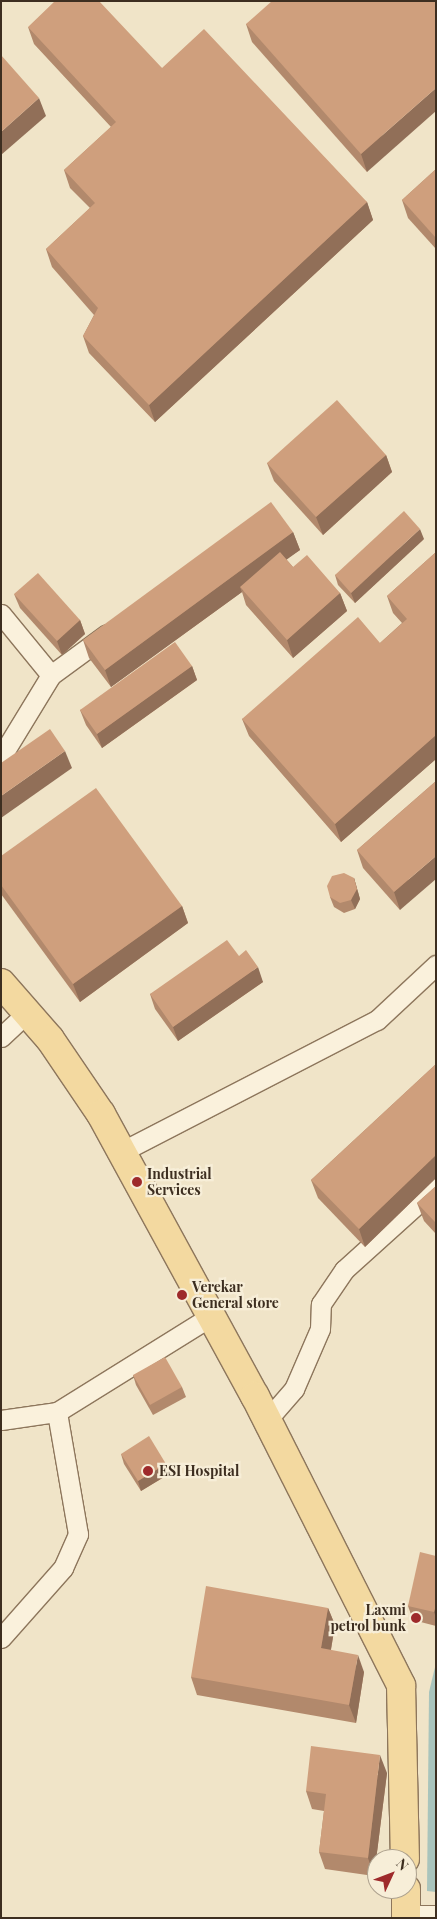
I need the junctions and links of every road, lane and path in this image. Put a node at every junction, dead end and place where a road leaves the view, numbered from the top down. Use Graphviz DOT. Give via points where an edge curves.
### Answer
graph roads {
  1 [pos="1,614"];
  2 [pos="123,622"];
  3 [pos="51,675"];
  4 [pos="1,757"];
  5 [pos="436,965"];
  6 [pos="1,983"];
  7 [pos="27,1013"];
  8 [pos="1,1037"];
  9 [pos="121,1152"];
  10 [pos="436,1187"];
  11 [pos="211,1316"];
  12 [pos="57,1412"];
  13 [pos="1,1420"];
  14 [pos="267,1420"];
  15 [pos="1,1638"];
  16 [pos="405,1849"];
  17 [pos="406,1907"];
  18 [pos="436,1915"];
  1 -- 3 [label="street"];
  2 -- 3 [label="street"];
  3 -- 4 [label="street"];
  5 -- 9 [label="street" via="377,1020"];
  6 -- 7 [label="main road"];
  7 -- 8 [label="street"];
  7 -- 9 [label="main road" via="50,1039"];
  9 -- 11 [label="main road"];
  10 -- 14 [label="street" via="344,1270 322,1304 320,1329 294,1389"];
  11 -- 12 [label="street"];
  11 -- 14 [label="main road"];
  12 -- 13 [label="street"];
  12 -- 15 [label="street" via="78,1534 63,1568"];
  14 -- 16 [label="main road" via="401,1685"];
  17 -- 18 [label="street"];
}
